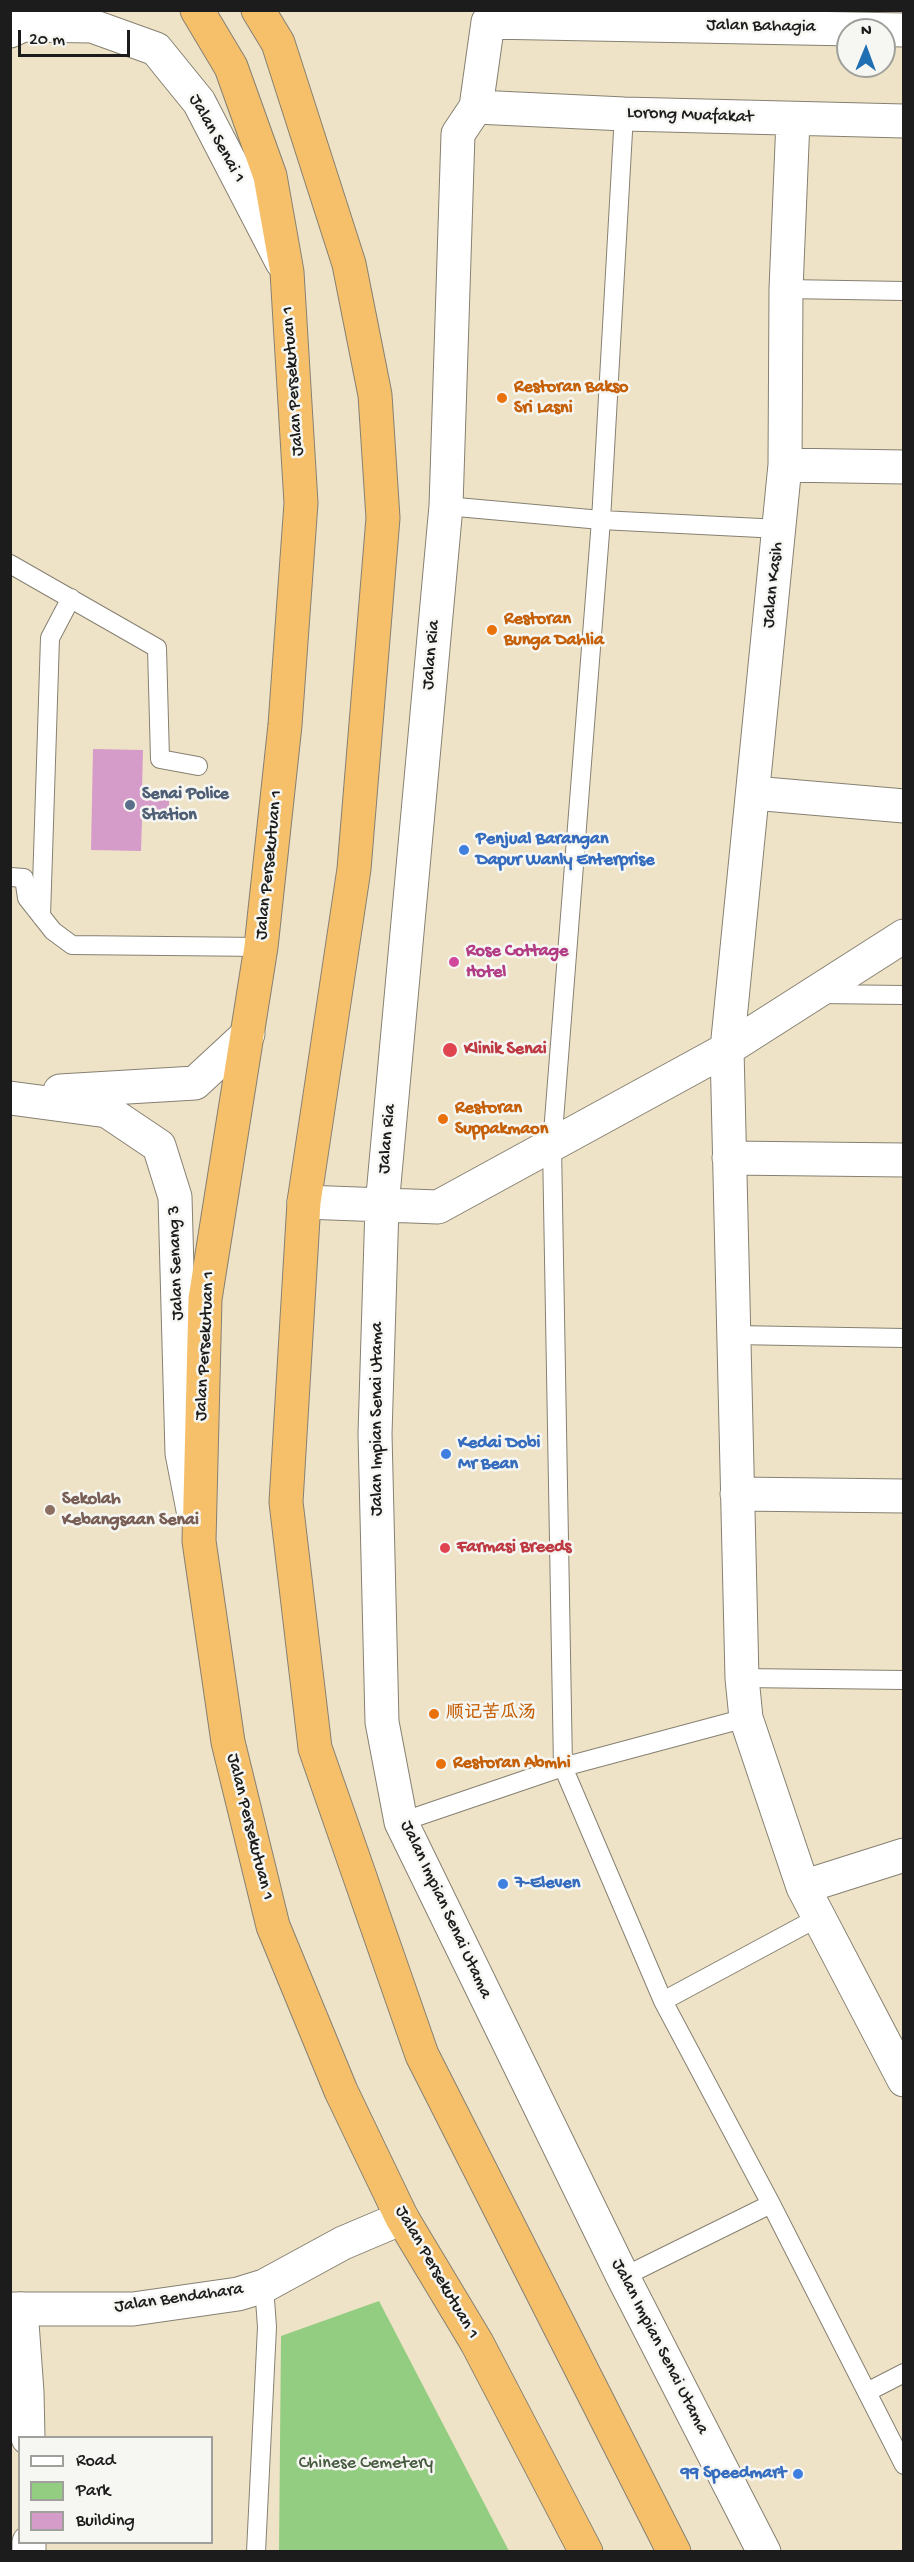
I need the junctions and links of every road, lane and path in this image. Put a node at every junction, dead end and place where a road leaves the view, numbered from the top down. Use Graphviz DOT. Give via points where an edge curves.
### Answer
graph roads {
  1 [pos="197,10"];
  2 [pos="258,10"];
  3 [pos="281,10"];
  4 [pos="10,30"];
  5 [pos="903,30"];
  6 [pos="278,43"];
  7 [pos="476,107"];
  8 [pos="624,114"];
  9 [pos="793,120"];
  10 [pos="903,122"];
  11 [pos="287,272"];
  12 [pos="786,289"];
  13 [pos="903,291"];
  14 [pos="785,465"];
  15 [pos="903,467"];
  16 [pos="446,506"];
  17 [pos="601,520"];
  18 [pos="780,529"];
  19 [pos="10,564"];
  20 [pos="71,598"];
  21 [pos="198,766"];
  22 [pos="753,793"];
  23 [pos="903,806"];
  24 [pos="10,877"];
  25 [pos="41,916"];
  26 [pos="903,936"];
  27 [pos="261,946"];
  28 [pos="814,994"];
  29 [pos="903,995"];
  30 [pos="248,1034"];
  31 [pos="727,1049"];
  32 [pos="10,1094"];
  33 [pos="10,1098"];
  34 [pos="552,1146"];
  35 [pos="729,1158"];
  36 [pos="903,1160"];
  37 [pos="304,1202"];
  38 [pos="382,1206"];
  39 [pos="734,1335"];
  40 [pos="903,1338"];
  41 [pos="737,1494"];
  42 [pos="903,1496"];
  43 [pos="199,1541"];
  44 [pos="742,1678"];
  45 [pos="903,1680"];
  46 [pos="746,1718"];
  47 [pos="563,1767"];
  48 [pos="401,1822"];
  49 [pos="903,1855"];
  50 [pos="803,1887"];
  51 [pos="819,1917"];
  52 [pos="663,2001"];
  53 [pos="903,2080"];
  54 [pos="771,2204"];
  55 [pos="402,2218"];
  56 [pos="623,2277"];
  57 [pos="264,2286"];
  58 [pos="16,2309"];
  59 [pos="903,2373"];
  60 [pos="867,2392"];
  61 [pos="28,2436"];
  62 [pos="903,2465"];
  63 [pos="256,2552"];
  64 [pos="586,2552"];
  65 [pos="674,2552"];
  66 [pos="764,2552"];
  1 -- 11 [label="highway, Jalan Persekutuan 1" via="231,67 270,176"];
  2 -- 6 [label="highway"];
  3 -- 6 [label="street"];
  4 -- 11 [label="street, Jalan Senai 1" via="23,25 92,26 156,49 199,102"];
  5 -- 7 [label="street, Jalan Bahagia" via="488,22"];
  6 -- 37 [label="highway" via="349,264 375,395 383,518 354,869"];
  7 -- 8 [label="street, Lorong Muafakat"];
  7 -- 16 [label="street, Jalan Ria" via="458,134"];
  8 -- 9 [label="street, Lorong Muafakat"];
  8 -- 17 [label="lane"];
  9 -- 10 [label="street, Lorong Muafakat"];
  9 -- 12 [label="street, Jalan Kasih"];
  11 -- 27 [label="highway, Jalan Persekutuan 1" via="301,503 285,725"];
  12 -- 13 [label="lane"];
  12 -- 14 [label="street, Jalan Kasih"];
  14 -- 15 [label="street"];
  14 -- 18 [label="street, Jalan Kasih"];
  16 -- 17 [label="lane"];
  16 -- 38 [label="street, Jalan Ria"];
  17 -- 18 [label="lane"];
  17 -- 34 [label="lane"];
  18 -- 22 [label="street, Jalan Kasih"];
  19 -- 20 [label="lane"];
  20 -- 21 [label="lane" via="157,648 160,759"];
  20 -- 25 [label="lane" via="50,638"];
  22 -- 23 [label="street"];
  22 -- 31 [label="street, Jalan Kasih"];
  24 -- 25 [label="lane" via="24,878 27,898"];
  25 -- 27 [label="lane" via="72,945"];
  26 -- 28 [label="street"];
  27 -- 30 [label="highway, Jalan Persekutuan 1"];
  28 -- 29 [label="lane"];
  28 -- 31 [label="street"];
  30 -- 32 [label="street" via="195,1083"];
  30 -- 43 [label="highway, Jalan Persekutuan 1" via="205,1299"];
  31 -- 34 [label="street"];
  31 -- 35 [label="street, Jalan Kasih"];
  33 -- 43 [label="street, Jalan Senang 3" via="106,1111 159,1146 175,1197 182,1453"];
  34 -- 38 [label="street" via="438,1208"];
  34 -- 47 [label="lane"];
  35 -- 36 [label="street"];
  35 -- 39 [label="street, Jalan Kasih"];
  37 -- 38 [label="street"];
  37 -- 65 [label="highway" via="286,1503 315,1748 422,2055"];
  38 -- 48 [label="street, Jalan Impian Senai Utama" via="375,1434 382,1722"];
  39 -- 40 [label="lane"];
  39 -- 41 [label="street, Jalan Kasih"];
  41 -- 42 [label="street"];
  41 -- 44 [label="street, Jalan Kasih"];
  43 -- 55 [label="highway, Jalan Persekutuan 1" via="228,1743 273,1926 341,2091"];
  44 -- 45 [label="lane"];
  44 -- 46 [label="street, Jalan Kasih"];
  46 -- 47 [label="lane"];
  46 -- 50 [label="street, Jalan Kasih"];
  47 -- 48 [label="lane"];
  47 -- 52 [label="lane"];
  48 -- 56 [label="street, Jalan Impian Senai Utama"];
  49 -- 50 [label="street"];
  50 -- 51 [label="street, Jalan Kasih"];
  51 -- 52 [label="lane"];
  51 -- 53 [label="street, Jalan Kasih"];
  52 -- 54 [label="lane"];
  54 -- 56 [label="lane"];
  54 -- 60 [label="lane"];
  55 -- 57 [label="street, Jalan Bendahara" via="343,2243"];
  55 -- 64 [label="highway, Jalan Persekutuan 1" via="477,2343"];
  56 -- 66 [label="street, Jalan Impian Senai Utama"];
  57 -- 58 [label="street, Jalan Bendahara" via="238,2294 133,2309"];
  57 -- 63 [label="lane" via="267,2327"];
  58 -- 61 [label="street" via="27,2392"];
  59 -- 60 [label="lane"];
  60 -- 62 [label="lane"];
}
